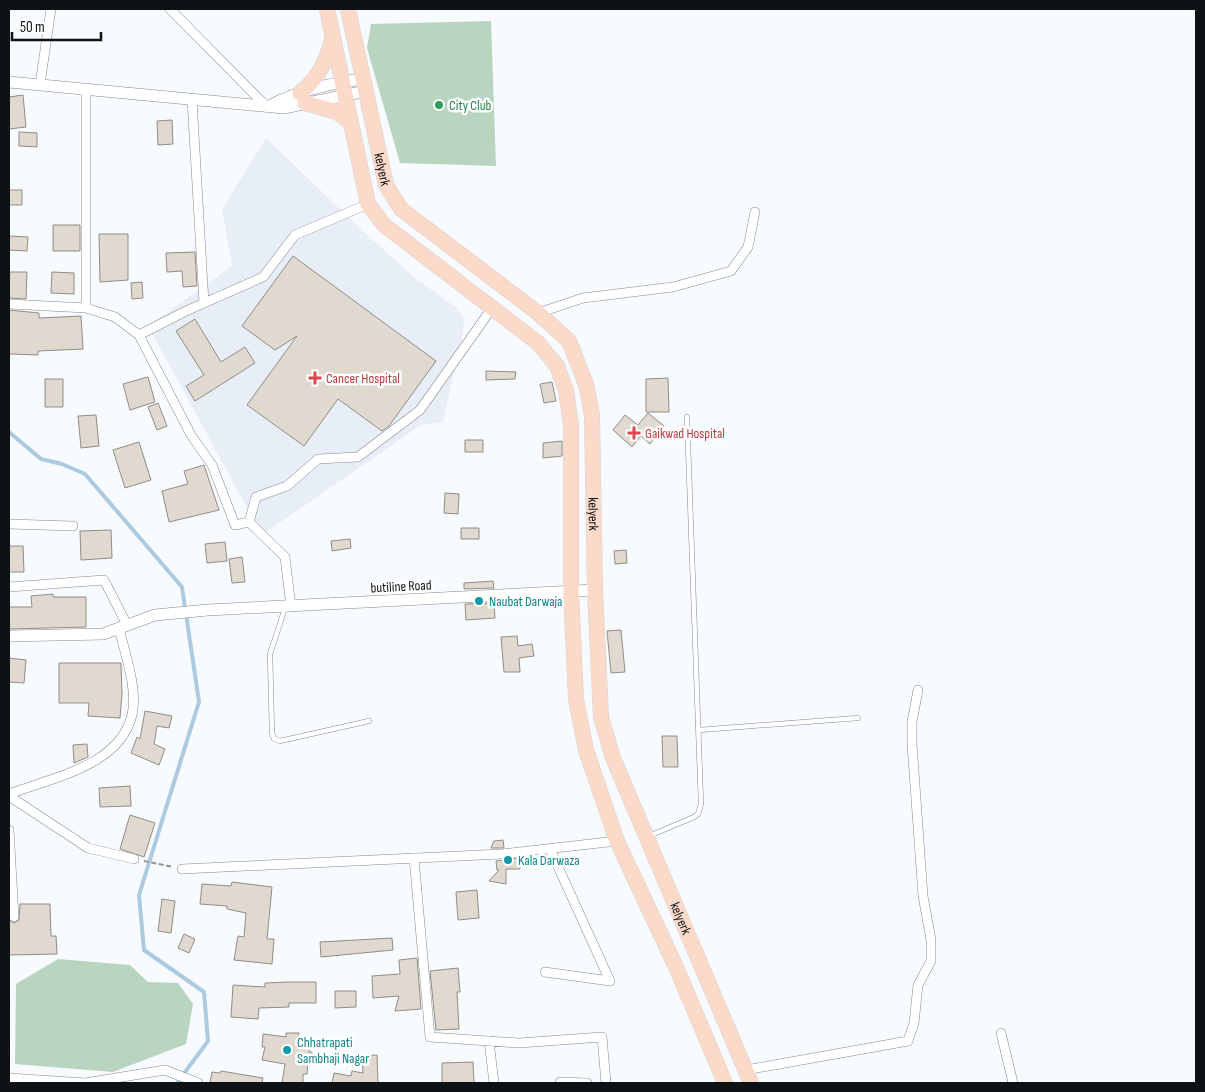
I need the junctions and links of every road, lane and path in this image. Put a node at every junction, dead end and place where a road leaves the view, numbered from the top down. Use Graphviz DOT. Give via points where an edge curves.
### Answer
graph roads {
  1 [pos="51,9"];
  2 [pos="170,9"];
  3 [pos="327,9"];
  4 [pos="348,9"];
  5 [pos="332,36"];
  6 [pos="9,82"];
  7 [pos="40,84"];
  8 [pos="365,85"];
  9 [pos="86,88"];
  10 [pos="343,88"];
  11 [pos="303,98"];
  12 [pos="192,100"];
  13 [pos="267,107"];
  14 [pos="351,123"];
  15 [pos="368,204"];
  16 [pos="755,212"];
  17 [pos="204,303"];
  18 [pos="9,304"];
  19 [pos="86,308"];
  20 [pos="492,308"];
  21 [pos="538,313"];
  22 [pos="139,335"];
  23 [pos="687,417"];
  24 [pos="249,522"];
  25 [pos="9,524"];
  26 [pos="73,526"];
  27 [pos="9,587"];
  28 [pos="595,590"];
  29 [pos="571,592"];
  30 [pos="288,607"];
  31 [pos="123,627"];
  32 [pos="9,636"];
  33 [pos="918,690"];
  34 [pos="858,718"];
  35 [pos="369,721"];
  36 [pos="699,730"];
  37 [pos="9,795"];
  38 [pos="9,830"];
  39 [pos="647,837"];
  40 [pos="617,841"];
  41 [pos="550,849"];
  42 [pos="414,858"];
  43 [pos="134,859"];
  44 [pos="182,869"];
  45 [pos="14,917"];
  46 [pos="545,972"];
  47 [pos="1001,1032"];
  48 [pos="489,1041"];
  49 [pos="748,1077"];
  50 [pos="9,1080"];
  51 [pos="560,1082"];
  52 [pos="198,1083"];
  53 [pos="494,1083"];
  54 [pos="586,1083"];
  55 [pos="606,1083"];
  56 [pos="725,1083"];
  57 [pos="1013,1083"];
  1 -- 7 [label="street"];
  2 -- 13 [label="street"];
  3 -- 5 [label="main road"];
  4 -- 8 [label="main road, kelyerk"];
  5 -- 10 [label="main road"];
  5 -- 11 [label="main road" via="323,68"];
  6 -- 7 [label="street"];
  7 -- 9 [label="street"];
  8 -- 10 [label="street"];
  8 -- 21 [label="main road, kelyerk" via="386,185 401,209"];
  9 -- 12 [label="street"];
  9 -- 19 [label="street"];
  10 -- 11 [label="street"];
  10 -- 14 [label="main road"];
  11 -- 13 [label="street" via="284,108"];
  11 -- 14 [label="main road" via="337,112"];
  12 -- 13 [label="street"];
  12 -- 17 [label="street"];
  14 -- 15 [label="main road"];
  15 -- 17 [label="street" via="295,235 263,277"];
  15 -- 20 [label="main road" via="384,225"];
  16 -- 21 [label="street" via="748,247 731,271 673,287 583,298"];
  17 -- 22 [label="street"];
  18 -- 19 [label="street"];
  19 -- 22 [label="street" via="115,317"];
  20 -- 24 [label="street" via="420,410 358,457 318,459 287,486 256,497"];
  20 -- 29 [label="main road" via="538,344 557,366 566,390 571,426"];
  21 -- 28 [label="main road, kelyerk" via="569,341 586,384 592,415"];
  22 -- 24 [label="street" via="191,435 212,465 235,525"];
  23 -- 36 [label="lane"];
  24 -- 30 [label="street" via="285,557"];
  25 -- 26 [label="street"];
  27 -- 31 [label="street" via="104,580"];
  28 -- 29 [label="street, butiline Road"];
  28 -- 39 [label="main road, kelyerk" via="601,717 613,758"];
  29 -- 30 [label="street, butiline Road"];
  29 -- 40 [label="main road" via="576,699 586,750"];
  30 -- 31 [label="street, butiline Road" via="156,615"];
  30 -- 35 [label="lane" via="270,654 274,740"];
  31 -- 32 [label="street, butiline Road" via="103,634"];
  31 -- 37 [label="street" via="132,685 132,714 123,737 92,763"];
  33 -- 49 [label="street" via="912,744 931,961 918,985 914,1023 908,1041"];
  34 -- 36 [label="lane"];
  36 -- 39 [label="lane" via="700,810 694,817"];
  37 -- 43 [label="street" via="88,848"];
  38 -- 45 [label="street"];
  39 -- 49 [label="main road, kelyerk"];
  40 -- 41 [label="street"];
  40 -- 56 [label="main road" via="676,967"];
  41 -- 42 [label="street"];
  41 -- 46 [label="street" via="610,981"];
  42 -- 44 [label="street"];
  42 -- 48 [label="street" via="430,1037"];
  43 -- 44 [label="path"];
  47 -- 57 [label="street"];
  48 -- 53 [label="street"];
  48 -- 55 [label="street" via="519,1043 602,1037"];
  50 -- 52 [label="street" via="85,1083 165,1070"];
  51 -- 54 [label="street"];
}
